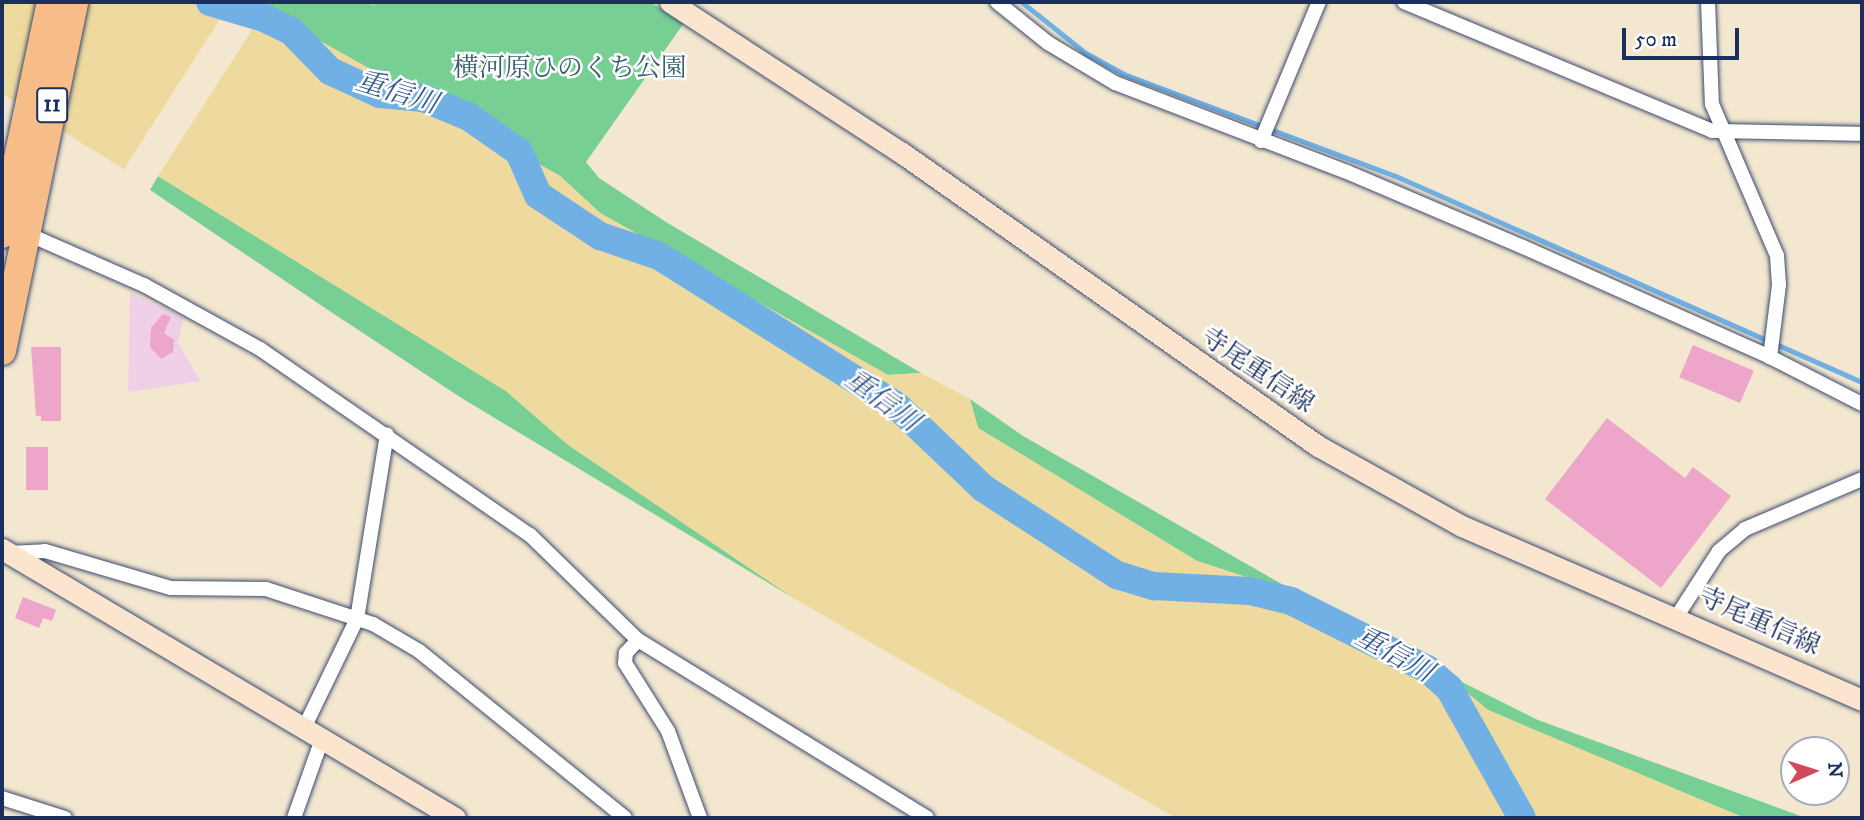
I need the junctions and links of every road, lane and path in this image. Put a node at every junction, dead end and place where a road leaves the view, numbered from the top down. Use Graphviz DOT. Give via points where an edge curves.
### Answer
graph roads {
  1 [pos="51,2"];
  2 [pos="74,2"];
  3 [pos="670,2"];
  4 [pos="996,2"];
  5 [pos="1319,2"];
  6 [pos="1404,2"];
  7 [pos="1708,2"];
  8 [pos="1724,132"];
  9 [pos="1862,134"];
  10 [pos="1261,141"];
  11 [pos="12,218"];
  12 [pos="2,351"];
  13 [pos="1770,357"];
  14 [pos="1862,404"];
  15 [pos="387,434"];
  16 [pos="1862,479"];
  17 [pos="5,551"];
  18 [pos="1677,617"];
  19 [pos="357,619"];
  20 [pos="638,640"];
  21 [pos="1862,700"];
  22 [pos="313,734"];
  23 [pos="2,798"];
  24 [pos="65,818"];
  25 [pos="294,818"];
  26 [pos="455,818"];
  27 [pos="625,818"];
  28 [pos="700,818"];
  29 [pos="927,818"];
  1 -- 11 [label="highway, 11"];
  2 -- 11 [label="highway, 11"];
  3 -- 18 [label="main road, 寺尾重信線" via="902,153 1318,446 1462,526"];
  4 -- 10 [label="street" via="1048,43 1115,83"];
  5 -- 10 [label="street"];
  6 -- 8 [label="street"];
  7 -- 8 [label="street" via="1712,104"];
  8 -- 9 [label="street"];
  8 -- 13 [label="street" via="1777,256 1779,285"];
  10 -- 13 [label="street" via="1360,177"];
  11 -- 12 [label="highway, 11"];
  11 -- 15 [label="street" via="215,322"];
  13 -- 14 [label="street"];
  15 -- 19 [label="street"];
  15 -- 20 [label="street" via="530,535"];
  16 -- 18 [label="street" via="1745,529 1719,551"];
  17 -- 19 [label="street" via="45,551 171,588 266,589"];
  17 -- 22 [label="main road"];
  18 -- 21 [label="main road, 寺尾重信線"];
  19 -- 22 [label="street"];
  19 -- 27 [label="street" via="419,651"];
  20 -- 28 [label="street" via="626,653 625,663 668,731"];
  20 -- 29 [label="street"];
  22 -- 25 [label="street"];
  22 -- 26 [label="main road"];
  23 -- 24 [label="street"];
}
